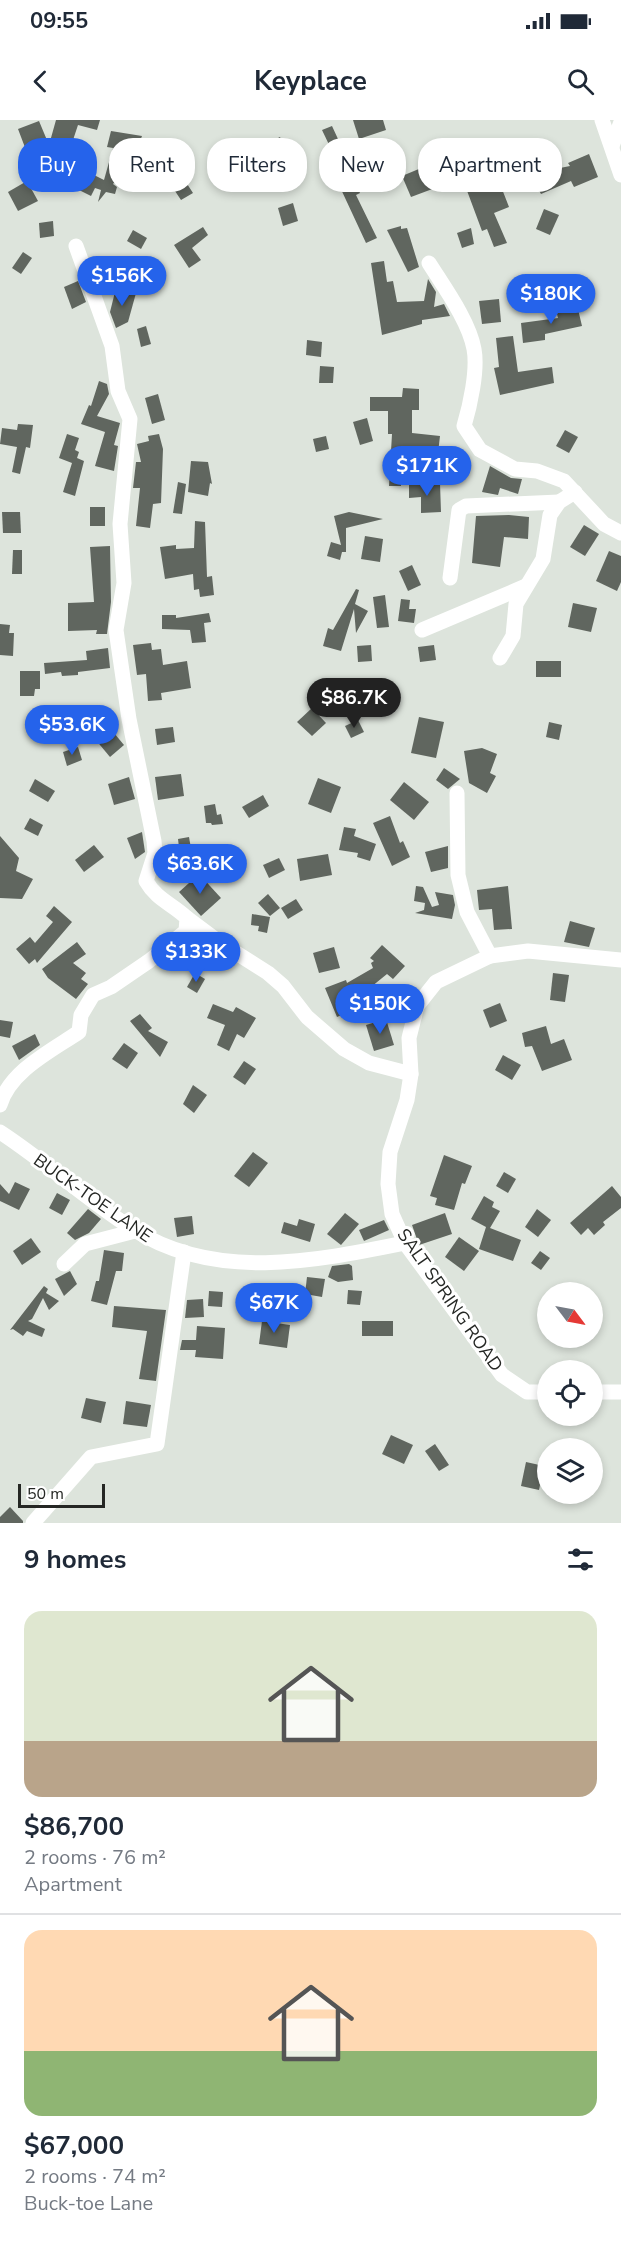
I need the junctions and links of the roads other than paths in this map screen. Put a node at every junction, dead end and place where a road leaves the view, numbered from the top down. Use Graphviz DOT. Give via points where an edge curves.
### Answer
graph roads {
  1 [pos="602,120"];
  2 [pos="621,122"];
  3 [pos="612,146"];
  4 [pos="621,175"];
  5 [pos="76,246"];
  6 [pos="429,263"];
  7 [pos="575,492"];
  8 [pos="559,502"];
  9 [pos="621,533"];
  10 [pos="450,578"];
  11 [pos="526,586"];
  12 [pos="422,630"];
  13 [pos="500,658"];
  14 [pos="457,793"];
  15 [pos="187,918"];
  16 [pos="490,956"];
  17 [pos="621,960"];
  18 [pos="411,1074"];
  19 [pos="0,1105"];
  20 [pos="0,1132"];
  21 [pos="135,1231"];
  22 [pos="405,1243"];
  23 [pos="184,1252"];
  24 [pos="64,1264"];
  25 [pos="537,1392"];
  26 [pos="603,1392"];
  27 [pos="621,1392"];
  28 [pos="33,1523"];
  1 -- 3 [label="street"];
  2 -- 3 [label="street"];
  3 -- 4 [label="street"];
  5 -- 15 [label="street" via="112,346 118,390 130,419 120,524 124,583 116,630 154,841 155,853 146,881 154,896 174,905"];
  6 -- 7 [label="street" via="458,310 475,349 471,402 464,426 480,450 515,469 537,471 564,481"];
  7 -- 8 [label="street"];
  7 -- 9 [label="street" via="604,524"];
  8 -- 10 [label="street" via="466,506 459,510"];
  8 -- 11 [label="street" via="550,515 543,559"];
  11 -- 12 [label="street"];
  11 -- 13 [label="street" via="516,603 513,636"];
  14 -- 16 [label="street" via="458,875 467,912"];
  15 -- 18 [label="street" via="268,973 307,1017 344,1049 369,1063"];
  15 -- 19 [label="street" via="186,932 140,968 93,995 81,1015 78,1032 25,1070 4,1092"];
  16 -- 17 [label="street, SALT SPRING ROAD" via="528,951"];
  16 -- 18 [label="street, SALT SPRING ROAD" via="436,982 417,1006 409,1038"];
  18 -- 22 [label="street, SALT SPRING ROAD" via="390,1152 388,1184 392,1214"];
  20 -- 21 [label="street, BUCK-TOE LANE"];
  21 -- 23 [label="street, BUCK-TOE LANE"];
  21 -- 24 [label="street" via="86,1244"];
  22 -- 23 [label="street, BUCK-TOE LANE" via="278,1264 227,1261"];
  22 -- 25 [label="street, SALT SPRING ROAD" via="502,1375 527,1392"];
  23 -- 28 [label="street" via="157,1444 91,1457"];
  26 -- 27 [label="street"];
}
